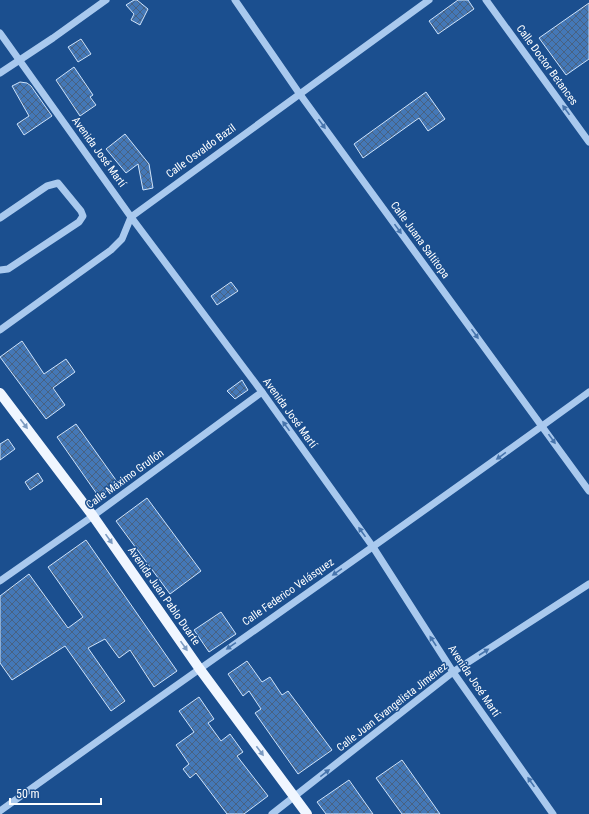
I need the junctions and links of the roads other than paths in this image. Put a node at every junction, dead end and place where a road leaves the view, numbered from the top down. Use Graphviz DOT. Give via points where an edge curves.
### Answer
graph roads {
  1 [pos="106,0"];
  2 [pos="235,0"];
  3 [pos="429,0"];
  4 [pos="486,0"];
  5 [pos="0,33"];
  6 [pos="19,60"];
  7 [pos="0,73"];
  8 [pos="299,93"];
  9 [pos="589,142"];
  10 [pos="131,216"];
  11 [pos="0,218"];
  12 [pos="0,270"];
  13 [pos="0,330"];
  14 [pos="262,392"];
  15 [pos="589,392"];
  16 [pos="0,393"];
  17 [pos="542,426"];
  18 [pos="589,491"];
  19 [pos="93,516"];
  20 [pos="373,547"];
  21 [pos="0,581"];
  22 [pos="589,584"];
  23 [pos="199,668"];
  24 [pos="453,672"];
  25 [pos="295,798"];
  26 [pos="0,811"];
  27 [pos="272,814"];
  28 [pos="307,814"];
  29 [pos="553,814"];
  1 -- 6 [label="street"];
  2 -- 8 [label="street, Calle Juana Saltitopa"];
  3 -- 8 [label="street, Calle Osvaldo Bazil"];
  9 -- 4 [label="street, Calle Doctor Betances, one-way"];
  5 -- 6 [label="street, Avenida José Martí"];
  6 -- 7 [label="street"];
  6 -- 10 [label="street, Avenida José Martí"];
  8 -- 10 [label="street, Calle Osvaldo Bazil"];
  8 -- 17 [label="street, Calle Juana Saltitopa, one-way"];
  10 -- 13 [label="street" via="122,238 111,250"];
  10 -- 14 [label="street, Avenida José Martí"];
  11 -- 12 [label="street" via="47,186 58,183 83,216 78,222 8,269"];
  14 -- 19 [label="street, Calle Máximo Grullón"];
  20 -- 14 [label="street, Avenida José Martí, one-way"];
  15 -- 17 [label="street, Calle Federico Velásquez"];
  16 -- 19 [label="main road, Avenida Juan Pablo Duarte, one-way"];
  17 -- 18 [label="street, Calle Juana Saltitopa, one-way"];
  17 -- 20 [label="street, Calle Federico Velásquez, one-way"];
  19 -- 21 [label="street, Calle Máximo Grullón"];
  19 -- 23 [label="main road, Avenida Juan Pablo Duarte, one-way"];
  20 -- 23 [label="street, Calle Federico Velásquez, one-way"];
  24 -- 20 [label="street, Avenida José Martí, one-way"];
  24 -- 22 [label="street, Calle Juan Evangelista Jiménez, one-way"];
  23 -- 25 [label="main road, Avenida Juan Pablo Duarte, one-way"];
  23 -- 26 [label="street, Calle Federico Velásquez"];
  25 -- 24 [label="street, Calle Juan Evangelista Jiménez, one-way"];
  29 -- 24 [label="street, Avenida José Martí, one-way"];
  25 -- 27 [label="street, Calle Juan Evangelista Jiménez"];
  25 -- 28 [label="main road, Avenida Juan Pablo Duarte"];
}
